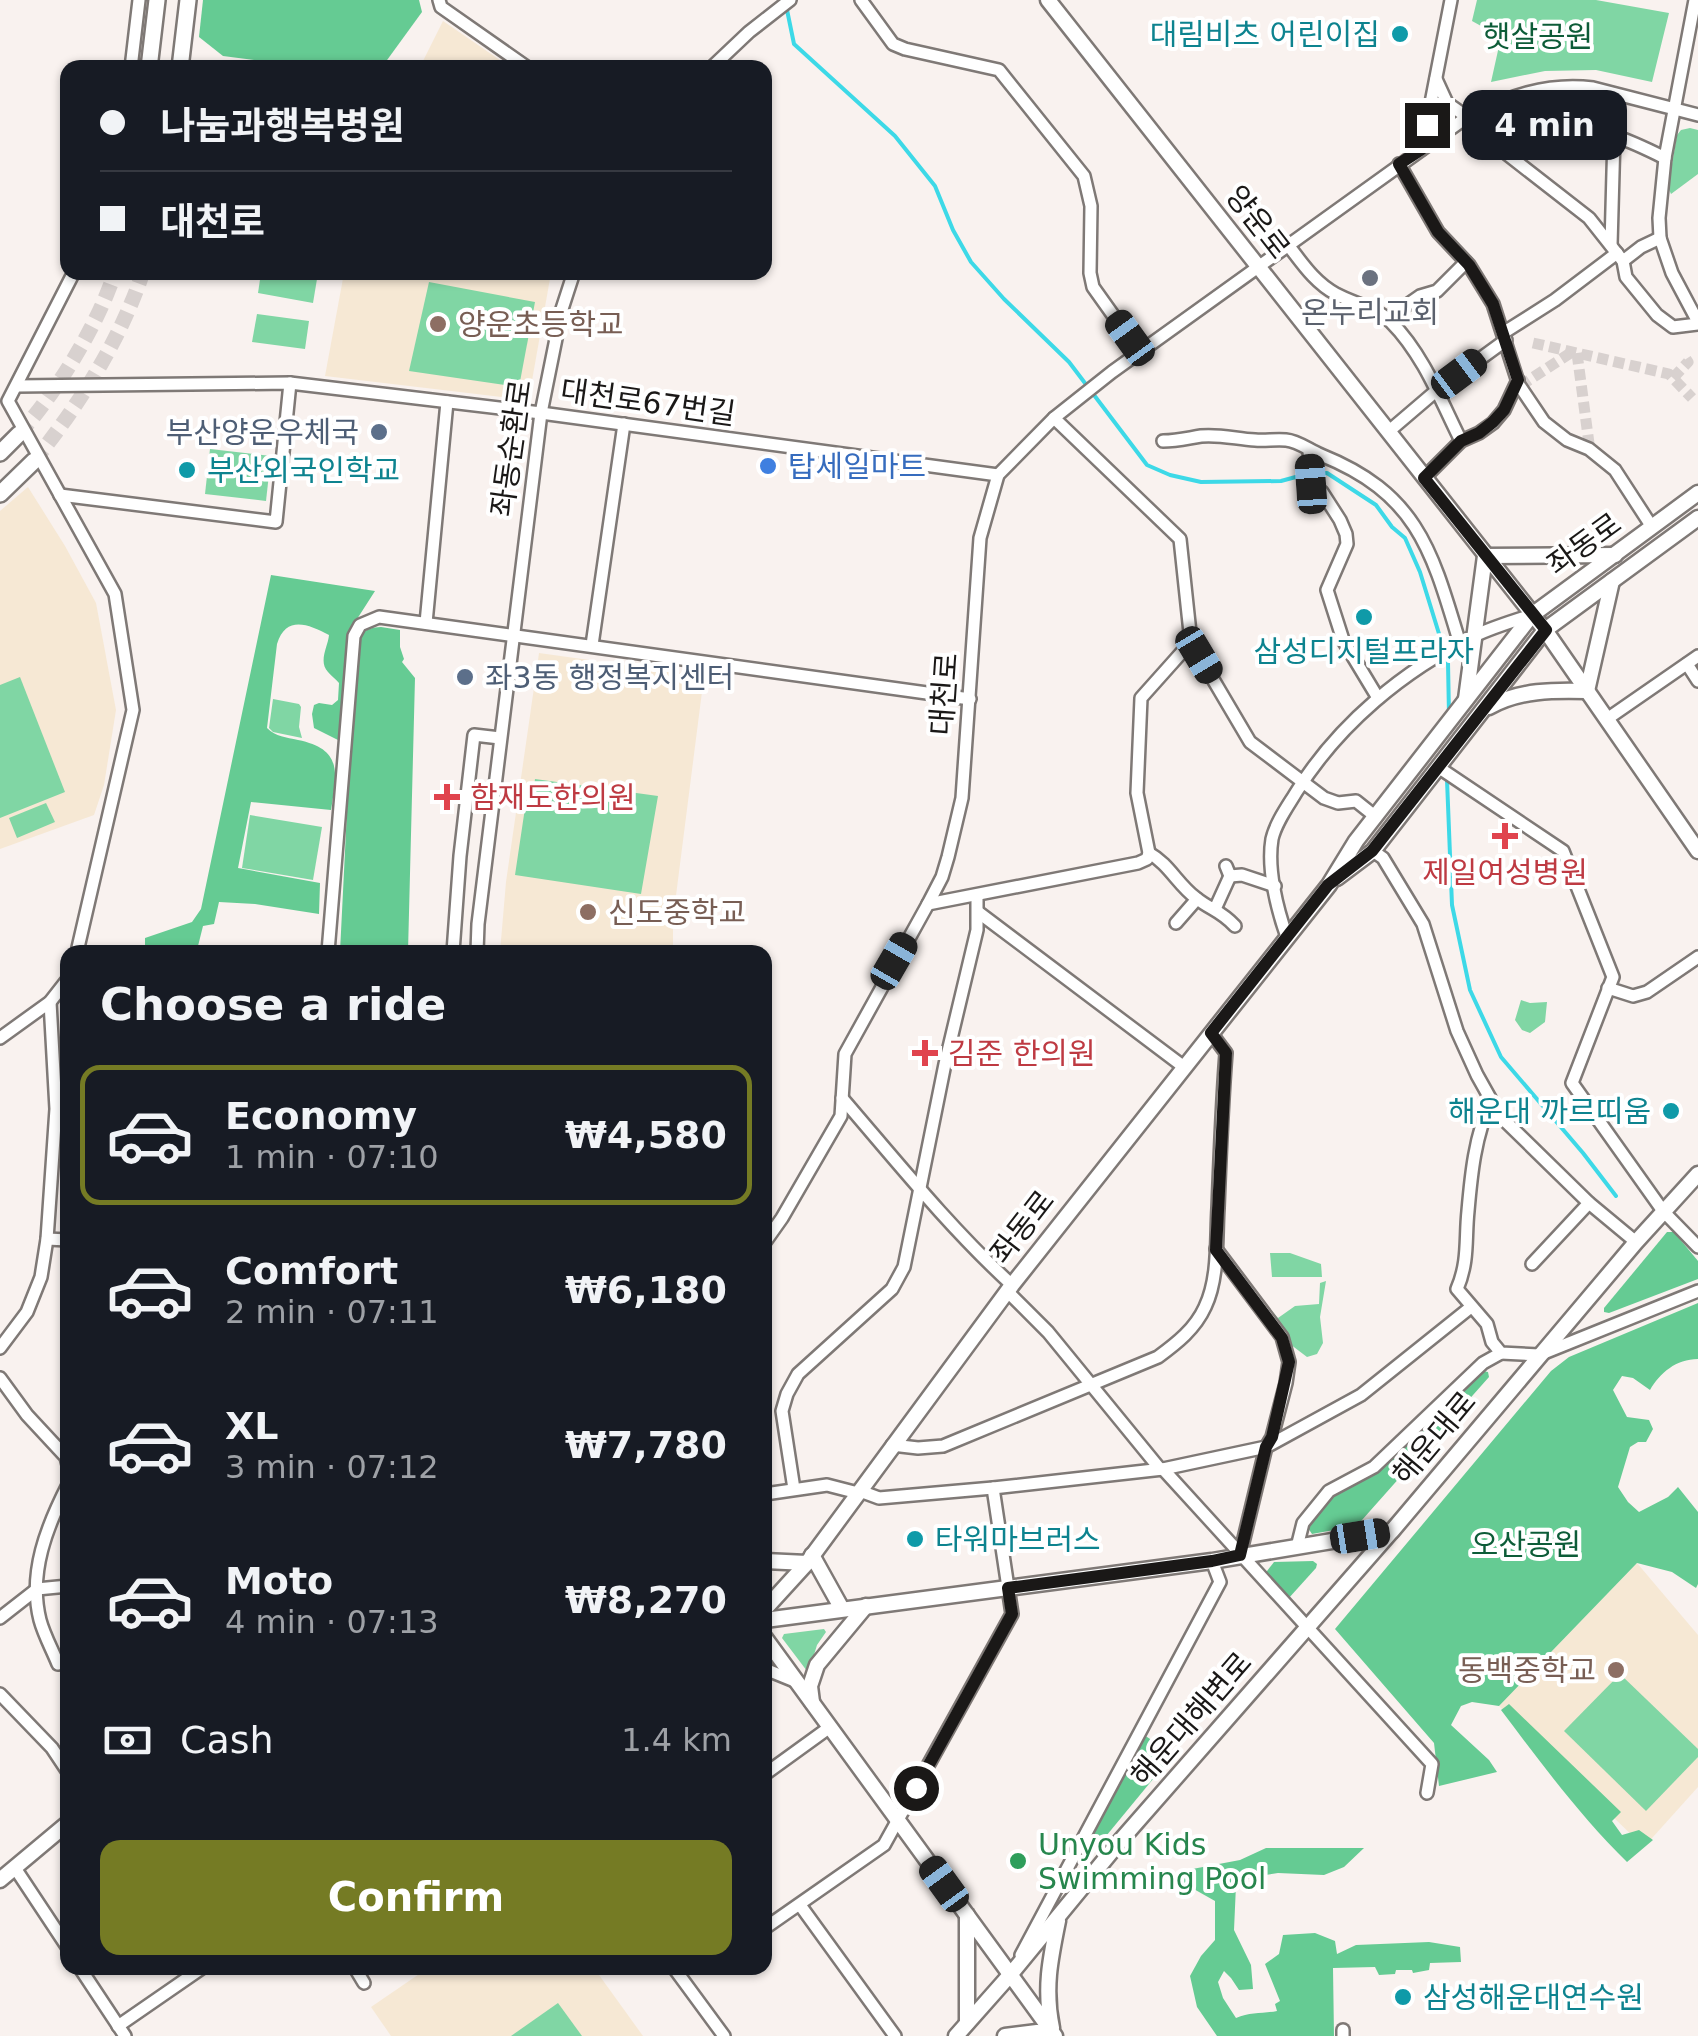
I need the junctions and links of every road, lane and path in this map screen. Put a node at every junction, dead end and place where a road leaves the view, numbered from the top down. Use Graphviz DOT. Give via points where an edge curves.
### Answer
graph roads {
  1 [pos="138,0"];
  2 [pos="157,0"];
  3 [pos="188,0"];
  4 [pos="439,0"];
  5 [pos="790,0"];
  6 [pos="860,0"];
  7 [pos="1048,0"];
  8 [pos="1452,0"];
  9 [pos="1695,0"];
  10 [pos="131,60"];
  11 [pos="150,60"];
  12 [pos="181,60"];
  13 [pos="517,60"];
  14 [pos="719,60"];
  15 [pos="1436,79"];
  16 [pos="1674,108"];
  17 [pos="1698,115"];
  18 [pos="1467,117"];
  19 [pos="1614,136"];
  20 [pos="1422,149"];
  21 [pos="1503,151"];
  22 [pos="1665,158"];
  23 [pos="1399,164"];
  24 [pos="1660,238"];
  25 [pos="1288,244"];
  26 [pos="1617,253"];
  27 [pos="1466,262"];
  28 [pos="1258,267"];
  29 [pos="70,280"];
  30 [pos="571,280"];
  31 [pos="1387,319"];
  32 [pos="1698,323"];
  33 [pos="1504,336"];
  34 [pos="1140,352"];
  35 [pos="1518,380"];
  36 [pos="290,383"];
  37 [pos="16,386"];
  38 [pos="1437,393"];
  39 [pos="447,402"];
  40 [pos="541,413"];
  41 [pos="1054,418"];
  42 [pos="624,424"];
  43 [pos="1388,432"];
  44 [pos="19,434"];
  45 [pos="1461,441"];
  46 [pos="1163,442"];
  47 [pos="1309,450"];
  48 [pos="0,452"];
  49 [pos="34,461"];
  50 [pos="998,475"];
  51 [pos="1424,478"];
  52 [pos="1698,493"];
  53 [pos="0,494"];
  54 [pos="60,495"];
  55 [pos="1698,518"];
  56 [pos="1652,528"];
  57 [pos="1616,555"];
  58 [pos="1486,556"];
  59 [pos="1612,582"];
  60 [pos="1532,615"];
  61 [pos="426,623"];
  62 [pos="1546,630"];
  63 [pos="514,634"];
  64 [pos="1475,636"];
  65 [pos="1191,642"];
  66 [pos="1460,644"];
  67 [pos="592,645"];
  68 [pos="1698,656"];
  69 [pos="1686,664"];
  70 [pos="1698,681"];
  71 [pos="1588,691"];
  72 [pos="970,698"];
  73 [pos="1378,698"];
  74 [pos="1466,702"];
  75 [pos="1480,713"];
  76 [pos="1608,719"];
  77 [pos="500,738"];
  78 [pos="1438,767"];
  79 [pos="1303,782"];
  80 [pos="1376,817"];
  81 [pos="1372,851"];
  82 [pos="1698,851"];
  83 [pos="1149,854"];
  84 [pos="1328,885"];
  85 [pos="1275,886"];
  86 [pos="978,895"];
  87 [pos="1198,899"];
  88 [pos="928,904"];
  89 [pos="1214,908"];
  90 [pos="978,912"];
  91 [pos="1176,923"];
  92 [pos="1235,926"];
  93 [pos="1287,937"];
  94 [pos="79,945"];
  95 [pos="329,945"];
  96 [pos="454,945"];
  97 [pos="477,945"];
  98 [pos="1698,957"];
  99 [pos="1608,988"];
  100 [pos="60,989"];
  101 [pos="50,1002"];
  102 [pos="1211,1033"];
  103 [pos="0,1038"];
  104 [pos="1184,1067"];
  105 [pos="842,1098"];
  106 [pos="1492,1102"];
  107 [pos="1698,1174"];
  108 [pos="921,1189"];
  109 [pos="1589,1203"];
  110 [pos="1663,1210"];
  111 [pos="772,1232"];
  112 [pos="47,1239"];
  113 [pos="60,1240"];
  114 [pos="1636,1242"];
  115 [pos="1698,1247"];
  116 [pos="1216,1250"];
  117 [pos="1532,1264"];
  118 [pos="1009,1288"];
  119 [pos="1698,1291"];
  120 [pos="1472,1307"];
  121 [pos="0,1348"];
  122 [pos="1502,1353"];
  123 [pos="1538,1355"];
  124 [pos="0,1378"];
  125 [pos="1090,1384"];
  126 [pos="892,1445"];
  127 [pos="1266,1447"];
  128 [pos="60,1450"];
  129 [pos="1161,1469"];
  130 [pos="794,1488"];
  131 [pos="993,1488"];
  132 [pos="859,1492"];
  133 [pos="772,1493"];
  134 [pos="60,1500"];
  135 [pos="1392,1531"];
  136 [pos="1297,1547"];
  137 [pos="1240,1555"];
  138 [pos="810,1559"];
  139 [pos="772,1561"];
  140 [pos="1212,1561"];
  141 [pos="60,1587"];
  142 [pos="1008,1588"];
  143 [pos="37,1589"];
  144 [pos="772,1601"];
  145 [pos="866,1606"];
  146 [pos="842,1609"];
  147 [pos="0,1618"];
  148 [pos="772,1619"];
  149 [pos="1306,1628"];
  150 [pos="772,1648"];
  151 [pos="60,1663"];
  152 [pos="772,1672"];
  153 [pos="797,1682"];
  154 [pos="0,1694"];
  155 [pos="812,1702"];
  156 [pos="830,1727"];
  157 [pos="60,1760"];
  158 [pos="772,1769"];
  159 [pos="1427,1793"];
  160 [pos="898,1821"];
  161 [pos="60,1830"];
  162 [pos="15,1868"];
  163 [pos="0,1880"];
  164 [pos="800,1905"];
  165 [pos="967,1915"];
  166 [pos="1059,1916"];
  167 [pos="772,1923"];
  168 [pos="60,1936"];
  169 [pos="85,1975"];
  170 [pos="193,1975"];
  171 [pos="359,1975"];
  172 [pos="679,1975"];
  173 [pos="1010,1975"];
  174 [pos="364,1984"];
  175 [pos="968,2023"];
  176 [pos="121,2031"];
  177 [pos="1054,2035"];
  178 [pos="724,2036"];
  179 [pos="895,2036"];
  180 [pos="956,2036"];
  181 [pos="1005,2036"];
  1 -- 10 [label="street"];
  2 -- 11 [label="highway"];
  3 -- 12 [label="highway"];
  4 -- 13 [label="street"];
  5 -- 14 [label="street"];
  6 -- 34 [label="street" via="893,44 999,70 1084,176 1093,286"];
  7 -- 28 [label="main road, 양운로"];
  8 -- 15 [label="street"];
  9 -- 16 [label="street"];
  15 -- 18 [label="street" via="1447,103"];
  15 -- 20 [label="street"];
  16 -- 17 [label="street, 대천로"];
  16 -- 18 [label="street, 대천로" via="1575,86 1524,93"];
  16 -- 22 [label="street"];
  18 -- 20 [label="street, 대천로"];
  18 -- 21 [label="street"];
  19 -- 21 [label="street" via="1570,128 1533,132"];
  19 -- 22 [label="street"];
  19 -- 26 [label="street"];
  20 -- 23 [label="street, 대천로"];
  21 -- 26 [label="street" via="1589,218"];
  22 -- 24 [label="street"];
  23 -- 25 [label="street, 대천로"];
  23 -- 27 [label="street" via="1438,232"];
  24 -- 26 [label="street"];
  24 -- 32 [label="street"];
  25 -- 28 [label="street, 대천로"];
  25 -- 31 [label="street" via="1324,286"];
  26 -- 32 [label="street" via="1626,277 1657,314 1673,327"];
  26 -- 33 [label="street"];
  27 -- 31 [label="street" via="1436,291"];
  27 -- 33 [label="street"];
  28 -- 34 [label="street, 대천로"];
  28 -- 43 [label="main road, 양운로"];
  29 -- 37 [label="street"];
  30 -- 40 [label="street, 좌동순환로"];
  31 -- 38 [label="street"];
  33 -- 35 [label="street"];
  33 -- 38 [label="street"];
  34 -- 41 [label="street, 대천로"];
  35 -- 45 [label="street" via="1493,422"];
  35 -- 56 [label="street" via="1544,422 1615,470"];
  36 -- 37 [label="street, 대천로67번길"];
  36 -- 39 [label="street, 대천로67번길"];
  36 -- 54 [label="street" via="276,522"];
  37 -- 54 [label="street" via="8,402"];
  38 -- 43 [label="street"];
  38 -- 45 [label="street"];
  39 -- 40 [label="street, 대천로67번길"];
  39 -- 61 [label="street"];
  40 -- 42 [label="street, 대천로67번길"];
  40 -- 63 [label="street, 좌동순환로"];
  41 -- 50 [label="street, 대천로"];
  41 -- 65 [label="street" via="1180,538"];
  42 -- 50 [label="street, 대천로67번길"];
  42 -- 67 [label="street"];
  43 -- 51 [label="main road, 양운로"];
  44 -- 48 [label="highway"];
  45 -- 51 [label="street"];
  46 -- 47 [label="street" via="1202,436 1291,440"];
  47 -- 66 [label="street" via="1354,468 1402,506 1422,535"];
  47 -- 73 [label="street" via="1311,484 1340,520 1347,544 1328,590 1343,640"];
  49 -- 53 [label="highway"];
  50 -- 72 [label="street, 대천로" via="980,538"];
  51 -- 58 [label="main road, 양운로"];
  52 -- 56 [label="main road, 좌동로"];
  54 -- 94 [label="street" via="115,594 133,710"];
  55 -- 59 [label="main road, 좌동로"];
  56 -- 57 [label="main road, 좌동로"];
  57 -- 58 [label="main road"];
  57 -- 60 [label="main road, 좌동로"];
  58 -- 60 [label="main road, 양운로"];
  58 -- 64 [label="main road"];
  59 -- 62 [label="main road, 좌동로"];
  59 -- 71 [label="main road"];
  60 -- 62 [label="main road, 양운로"];
  60 -- 64 [label="street"];
  60 -- 74 [label="main road, 좌동로"];
  61 -- 63 [label="street"];
  61 -- 95 [label="street" via="379,617 360,625 354,636"];
  62 -- 71 [label="main road, 양운로"];
  62 -- 75 [label="main road, 좌동로"];
  63 -- 67 [label="street"];
  63 -- 77 [label="street, 좌동순환로"];
  64 -- 66 [label="street"];
  64 -- 74 [label="main road"];
  65 -- 79 [label="street" via="1250,742"];
  65 -- 83 [label="street" via="1140,698 1137,792"];
  66 -- 73 [label="street"];
  67 -- 72 [label="street"];
  68 -- 69 [label="street"];
  69 -- 70 [label="street"];
  69 -- 76 [label="street"];
  71 -- 75 [label="main road" via="1506,698"];
  71 -- 76 [label="main road, 양운로"];
  72 -- 88 [label="street, 대천로" via="958,819"];
  73 -- 79 [label="street"];
  74 -- 80 [label="main road, 좌동로"];
  75 -- 78 [label="main road, 좌동로"];
  76 -- 82 [label="main road, 양운로"];
  77 -- 96 [label="street" via="474,735"];
  77 -- 97 [label="street, 좌동순환로"];
  78 -- 81 [label="main road, 좌동로"];
  78 -- 99 [label="street" via="1564,851 1612,977"];
  79 -- 80 [label="street" via="1324,798 1356,801"];
  79 -- 85 [label="street" via="1273,835"];
  80 -- 84 [label="main road, 좌동로"];
  81 -- 84 [label="main road, 좌동로"];
  81 -- 106 [label="street" via="1383,858 1422,924 1456,1031"];
  83 -- 86 [label="street" via="1138,863"];
  83 -- 87 [label="street"];
  84 -- 93 [label="main road, 좌동로"];
  85 -- 89 [label="street" via="1228,871"];
  85 -- 93 [label="street"];
  86 -- 88 [label="street"];
  86 -- 90 [label="street"];
  87 -- 89 [label="street"];
  87 -- 91 [label="street"];
  88 -- 105 [label="street, 대천로" via="845,1054"];
  89 -- 92 [label="street"];
  90 -- 104 [label="street"];
  90 -- 108 [label="street"];
  93 -- 102 [label="main road, 좌동로"];
  98 -- 99 [label="street" via="1647,992 1633,996"];
  99 -- 110 [label="street" via="1572,1083"];
  100 -- 101 [label="street"];
  101 -- 103 [label="street"];
  101 -- 112 [label="street" via="56,1109"];
  102 -- 104 [label="main road, 좌동로"];
  102 -- 116 [label="street" via="1226,1053"];
  104 -- 118 [label="main road, 좌동로"];
  105 -- 108 [label="street"];
  105 -- 111 [label="street, 대천로" via="841,1116"];
  106 -- 109 [label="street"];
  106 -- 120 [label="street" via="1476,1152 1465,1269 1457,1288"];
  107 -- 110 [label="main road, 해운대로"];
  108 -- 118 [label="street"];
  108 -- 130 [label="street" via="904,1267 892,1289 798,1374 787,1394 782,1411"];
  109 -- 114 [label="street"];
  109 -- 117 [label="street"];
  110 -- 114 [label="main road, 해운대로"];
  110 -- 115 [label="street"];
  112 -- 113 [label="street"];
  112 -- 121 [label="street" via="27,1312"];
  114 -- 123 [label="main road, 해운대로"];
  116 -- 125 [label="street" via="1207,1305 1196,1324 1158,1356"];
  116 -- 127 [label="street" via="1282,1338 1289,1362"];
  118 -- 125 [label="street"];
  118 -- 126 [label="main road, 좌동로"];
  119 -- 123 [label="street"];
  120 -- 122 [label="street"];
  120 -- 127 [label="street" via="1362,1395"];
  122 -- 123 [label="street"];
  122 -- 136 [label="street" via="1483,1363 1374,1467 1329,1491 1303,1523"];
  123 -- 135 [label="main road, 해운대로"];
  124 -- 128 [label="street"];
  125 -- 126 [label="street" via="943,1446"];
  125 -- 129 [label="street"];
  126 -- 132 [label="main road, 좌동로"];
  127 -- 129 [label="street"];
  127 -- 137 [label="street"];
  129 -- 131 [label="street"];
  129 -- 137 [label="street"];
  130 -- 132 [label="street" via="828,1485"];
  130 -- 133 [label="street"];
  131 -- 132 [label="street" via="879,1498"];
  131 -- 142 [label="street"];
  132 -- 138 [label="main road, 좌동로"];
  134 -- 143 [label="street" via="40,1551"];
  135 -- 136 [label="main road, 해운대로"];
  135 -- 149 [label="main road, 해운대해변로"];
  136 -- 137 [label="main road, 해운대로"];
  137 -- 140 [label="main road, 해운대로"];
  137 -- 149 [label="street"];
  138 -- 139 [label="main road"];
  138 -- 144 [label="main road, 좌동로"];
  138 -- 146 [label="main road"];
  140 -- 142 [label="main road, 해운대로"];
  140 -- 173 [label="street" via="1220,1582"];
  141 -- 143 [label="street"];
  142 -- 145 [label="main road, 해운대로"];
  142 -- 160 [label="street" via="1012,1614"];
  143 -- 147 [label="street"];
  143 -- 151 [label="street" via="40,1620"];
  145 -- 146 [label="main road, 해운대로"];
  145 -- 155 [label="main road" via="818,1665"];
  146 -- 148 [label="main road, 해운대로"];
  149 -- 159 [label="street" via="1432,1764"];
  149 -- 166 [label="main road, 해운대해변로"];
  150 -- 153 [label="main road"];
  152 -- 153 [label="street"];
  153 -- 155 [label="main road"];
  154 -- 157 [label="street"];
  155 -- 156 [label="main road"];
  156 -- 158 [label="street"];
  156 -- 160 [label="main road"];
  160 -- 164 [label="street" via="884,1845"];
  160 -- 165 [label="main road"];
  161 -- 162 [label="main road"];
  162 -- 163 [label="main road"];
  162 -- 168 [label="street"];
  164 -- 167 [label="street"];
  164 -- 179 [label="street"];
  165 -- 173 [label="main road"];
  165 -- 175 [label="main road"];
  166 -- 173 [label="main road, 해운대해변로"];
  166 -- 177 [label="main road" via="1046,1991"];
  169 -- 176 [label="street"];
  170 -- 176 [label="street"];
  171 -- 174 [label="street"];
  172 -- 178 [label="street"];
  173 -- 175 [label="main road, 해운대해변로"];
  173 -- 177 [label="main road"];
  175 -- 180 [label="main road, 해운대해변로"];
  177 -- 181 [label="main road"];
}
